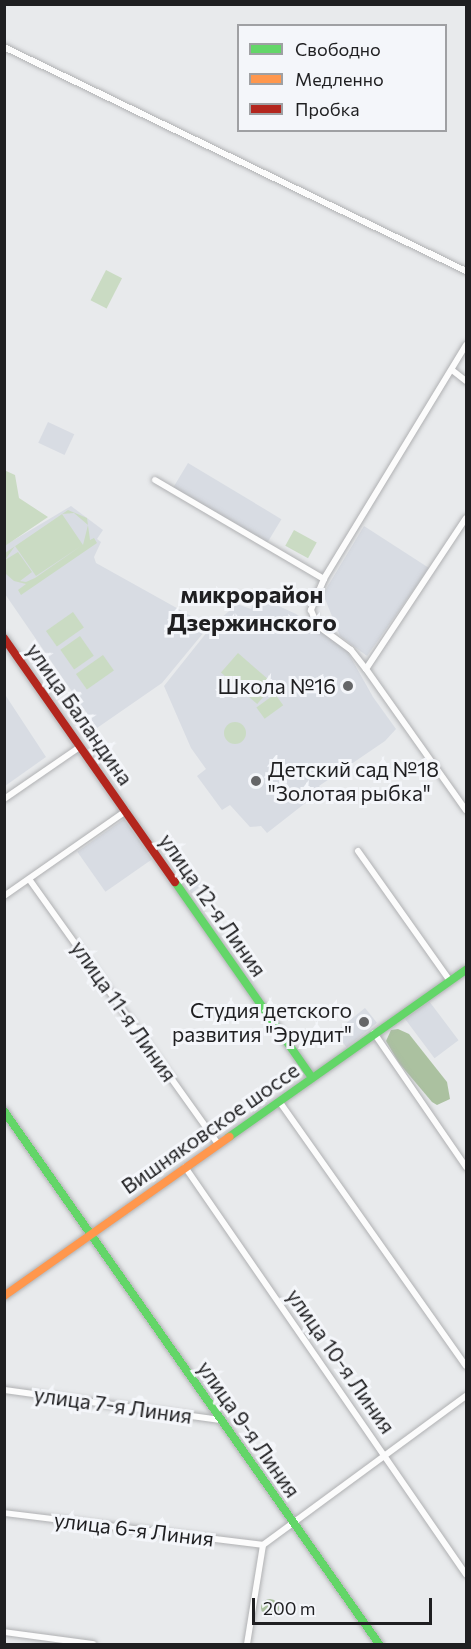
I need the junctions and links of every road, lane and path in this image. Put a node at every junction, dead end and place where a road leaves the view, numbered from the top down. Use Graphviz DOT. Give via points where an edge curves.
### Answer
graph roads {
  1 [pos="4,47"];
  2 [pos="466,271"];
  3 [pos="466,345"];
  4 [pos="452,370"];
  5 [pos="466,381"];
  6 [pos="155,480"];
  7 [pos="466,518"];
  8 [pos="324,579"];
  9 [pos="4,638"];
  10 [pos="366,669"];
  11 [pos="81,746"];
  12 [pos="4,799"];
  13 [pos="466,810"];
  14 [pos="126,811"];
  15 [pos="358,851"];
  16 [pos="29,879"];
  17 [pos="4,896"];
  18 [pos="466,970"];
  19 [pos="450,981"];
  20 [pos="374,1033"];
  21 [pos="312,1078"];
  22 [pos="279,1101"];
  23 [pos="4,1111"];
  24 [pos="218,1144"];
  25 [pos="185,1167"];
  26 [pos="466,1167"];
  27 [pos="90,1235"];
  28 [pos="4,1296"];
  29 [pos="466,1366"];
  30 [pos="4,1390"];
  31 [pos="466,1396"];
  32 [pos="220,1420"];
  33 [pos="384,1455"];
  34 [pos="4,1513"];
  35 [pos="293,1523"];
  36 [pos="263,1545"];
  37 [pos="466,1574"];
  38 [pos="4,1632"];
  39 [pos="93,1644"];
  40 [pos="247,1644"];
  41 [pos="379,1644"];
  1 -- 2 [label="street"];
  3 -- 4 [label="street"];
  4 -- 5 [label="street"];
  4 -- 8 [label="street"];
  6 -- 8 [label="street"];
  7 -- 10 [label="street"];
  8 -- 10 [label="street" via="313,602 312,618 351,650"];
  9 -- 11 [label="street, улица Баландина"];
  10 -- 13 [label="street"];
  11 -- 12 [label="street"];
  11 -- 14 [label="street, улица Баландина"];
  14 -- 16 [label="street"];
  14 -- 21 [label="street, улица 12-я Линия"];
  15 -- 19 [label="street"];
  16 -- 17 [label="street"];
  16 -- 24 [label="street, улица 11-я Линия"];
  18 -- 19 [label="street, Вишняковское шоссе"];
  19 -- 20 [label="street, Вишняковское шоссе"];
  20 -- 21 [label="street, Вишняковское шоссе"];
  20 -- 26 [label="street"];
  21 -- 22 [label="street, Вишняковское шоссе"];
  22 -- 24 [label="street, Вишняковское шоссе"];
  22 -- 29 [label="street"];
  23 -- 27 [label="street"];
  24 -- 25 [label="street, Вишняковское шоссе"];
  25 -- 27 [label="street, Вишняковское шоссе"];
  25 -- 33 [label="street, улица 10-я Линия"];
  27 -- 28 [label="street, Вишняковское шоссе"];
  27 -- 32 [label="street, улица 9-я Линия"];
  30 -- 32 [label="street, улица 7-я Линия"];
  31 -- 33 [label="street"];
  32 -- 35 [label="street, улица 9-я Линия"];
  33 -- 35 [label="street"];
  33 -- 37 [label="street, улица 10-я Линия"];
  34 -- 36 [label="street, улица 6-я Линия"];
  35 -- 36 [label="street"];
  35 -- 41 [label="street, улица 9-я Линия"];
  36 -- 40 [label="street"];
  38 -- 39 [label="street"];
}
